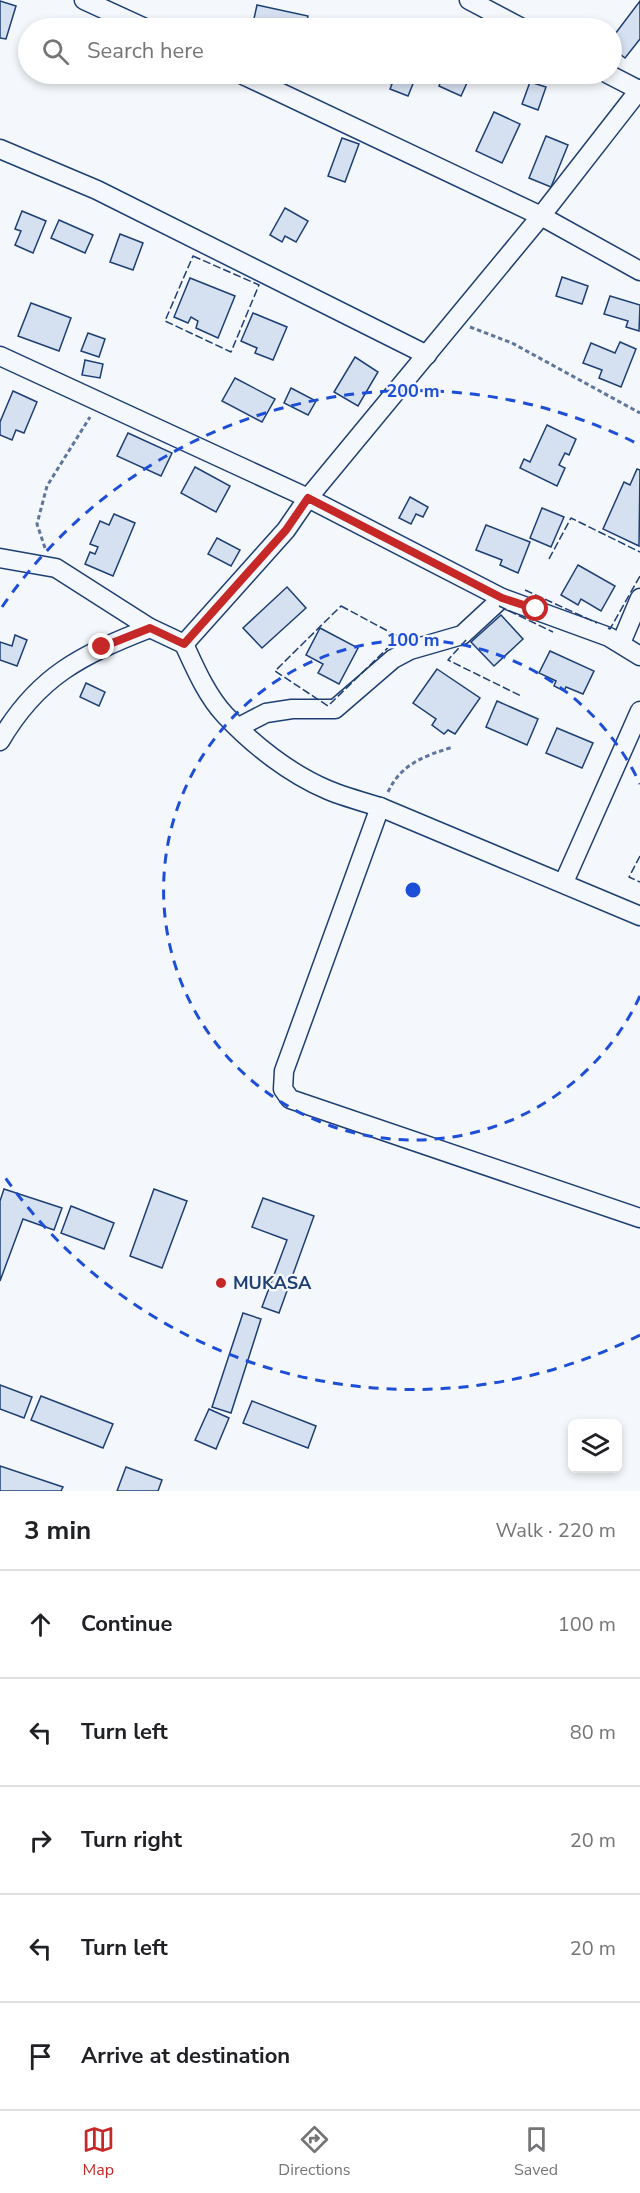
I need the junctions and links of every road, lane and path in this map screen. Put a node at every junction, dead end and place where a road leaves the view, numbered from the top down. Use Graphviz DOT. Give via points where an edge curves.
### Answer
graph roads {
  1 [pos="84,0"];
  2 [pos="469,0"];
  3 [pos="123,18"];
  4 [pos="503,18"];
  5 [pos="622,81"];
  6 [pos="262,84"];
  7 [pos="640,89"];
  8 [pos="0,149"];
  9 [pos="541,216"];
  10 [pos="640,271"];
  11 [pos="454,322"];
  12 [pos="427,355"];
  13 [pos="0,356"];
  14 [pos="98,402"];
  15 [pos="640,413"];
  16 [pos="308,498"];
  17 [pos="0,558"];
  18 [pos="56,568"];
  19 [pos="502,598"];
  20 [pos="640,598"];
  21 [pos="150,628"];
  22 [pos="621,643"];
  23 [pos="184,644"];
  24 [pos="640,656"];
  25 [pos="640,711"];
  26 [pos="239,727"];
  27 [pos="0,741"];
  28 [pos="453,747"];
  29 [pos="380,807"];
  30 [pos="564,882"];
  31 [pos="640,916"];
  32 [pos="640,1218"];
  1 -- 3 [label="street"];
  2 -- 4 [label="street"];
  5 -- 7 [label="street"];
  6 -- 9 [label="street"];
  7 -- 9 [label="street"];
  8 -- 12 [label="street" via="97,189"];
  9 -- 10 [label="street"];
  9 -- 11 [label="street"];
  11 -- 12 [label="street"];
  11 -- 15 [label="path" via="512,343"];
  12 -- 16 [label="street"];
  13 -- 14 [label="street"];
  14 -- 16 [label="street"];
  14 -- 18 [label="path" via="47,486 37,524"];
  16 -- 19 [label="street"];
  16 -- 23 [label="street" via="286,530"];
  17 -- 18 [label="street"];
  18 -- 21 [label="street"];
  19 -- 22 [label="street"];
  19 -- 26 [label="street" via="462,635 393,659 335,709 266,713"];
  20 -- 22 [label="street"];
  21 -- 23 [label="street"];
  21 -- 27 [label="street" via="102,647 46,681 17,712"];
  22 -- 24 [label="street"];
  23 -- 26 [label="street" via="199,676"];
  25 -- 30 [label="street"];
  26 -- 29 [label="street" via="294,773 328,790"];
  28 -- 29 [label="path" via="410,765 395,778"];
  29 -- 30 [label="street"];
  29 -- 32 [label="street" via="284,1071 283,1089 290,1099"];
  30 -- 31 [label="street"];
}
